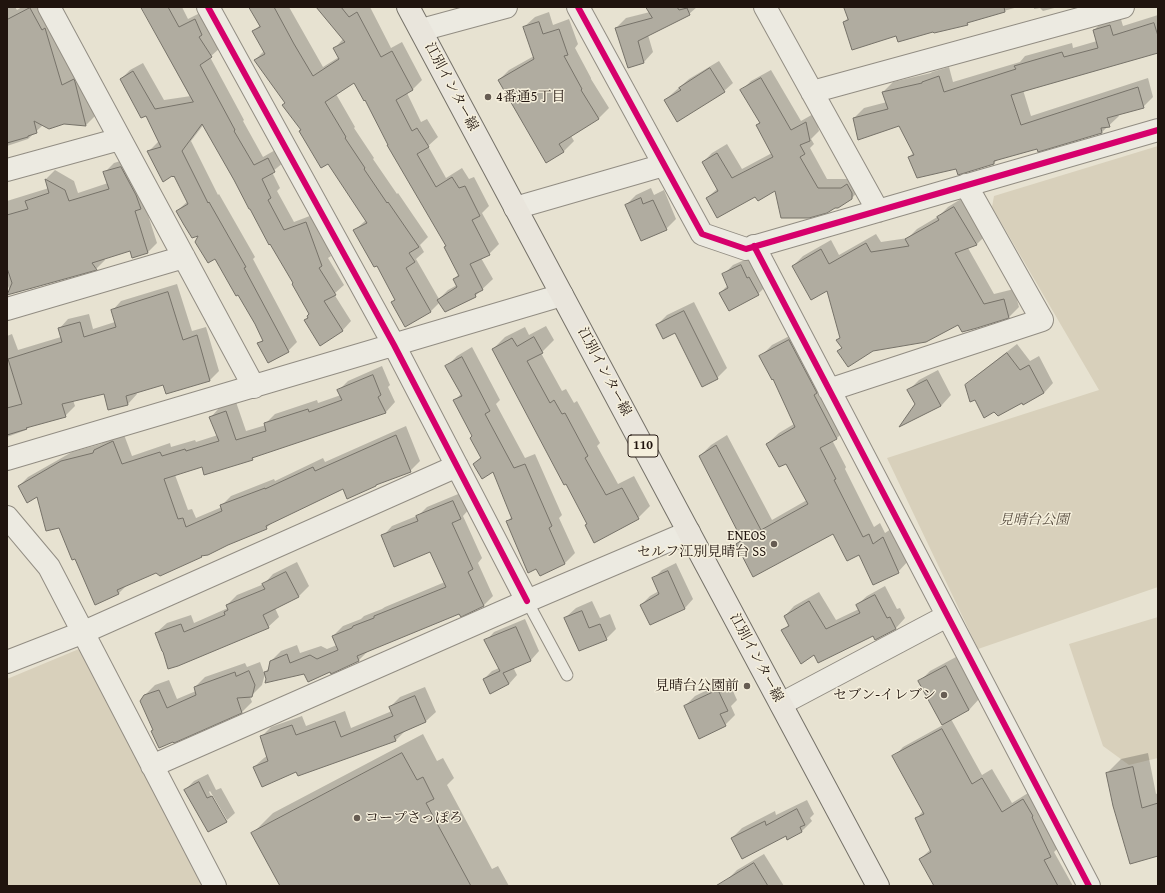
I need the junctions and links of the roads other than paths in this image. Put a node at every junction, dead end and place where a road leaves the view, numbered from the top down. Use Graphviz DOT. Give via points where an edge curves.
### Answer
graph roads {
  1 [pos="50,7"];
  2 [pos="208,7"];
  3 [pos="408,7"];
  4 [pos="506,7"];
  5 [pos="578,7"];
  6 [pos="765,7"];
  7 [pos="1123,7"];
  8 [pos="421,30"];
  9 [pos="812,92"];
  10 [pos="1158,130"];
  11 [pos="120,139"];
  12 [pos="664,165"];
  13 [pos="7,170"];
  14 [pos="966,185"];
  15 [pos="515,208"];
  16 [pos="878,211"];
  17 [pos="754,246"];
  18 [pos="184,257"];
  19 [pos="562,295"];
  20 [pos="7,309"];
  21 [pos="394,345"];
  22 [pos="254,387"];
  23 [pos="829,390"];
  24 [pos="7,459"];
  25 [pos="457,466"];
  26 [pos="7,517"];
  27 [pos="689,532"];
  28 [pos="527,601"];
  29 [pos="947,616"];
  30 [pos="84,632"];
  31 [pos="7,662"];
  32 [pos="567,675"];
  33 [pos="781,704"];
  34 [pos="152,766"];
  35 [pos="215,886"];
  36 [pos="878,886"];
  37 [pos="1088,886"];
  1 -- 11 [label="street"];
  2 -- 21 [label="street"];
  3 -- 8 [label="main road, 江別インター線 / 110"];
  4 -- 8 [label="street"];
  5 -- 12 [label="street"];
  6 -- 9 [label="street"];
  7 -- 9 [label="street"];
  8 -- 15 [label="main road, 江別インター線 / 110"];
  9 -- 16 [label="street"];
  10 -- 14 [label="street"];
  11 -- 13 [label="street"];
  11 -- 18 [label="street"];
  12 -- 15 [label="street"];
  12 -- 17 [label="street" via="702,234 746,249"];
  14 -- 16 [label="street"];
  14 -- 23 [label="street" via="1042,320"];
  15 -- 19 [label="main road, 江別インター線 / 110"];
  16 -- 17 [label="street"];
  17 -- 23 [label="street"];
  18 -- 20 [label="street"];
  18 -- 22 [label="street"];
  19 -- 21 [label="street"];
  19 -- 27 [label="main road, 江別インター線 / 110"];
  21 -- 22 [label="street"];
  21 -- 25 [label="street"];
  22 -- 24 [label="street"];
  23 -- 29 [label="street"];
  25 -- 28 [label="street"];
  25 -- 30 [label="street"];
  26 -- 30 [label="street" via="50,567"];
  27 -- 28 [label="street"];
  27 -- 33 [label="main road, 江別インター線 / 110"];
  28 -- 32 [label="lane"];
  28 -- 34 [label="street"];
  29 -- 33 [label="street"];
  29 -- 37 [label="street"];
  30 -- 31 [label="street"];
  30 -- 34 [label="street"];
  33 -- 36 [label="main road, 江別インター線 / 110"];
  34 -- 35 [label="street"];
}
